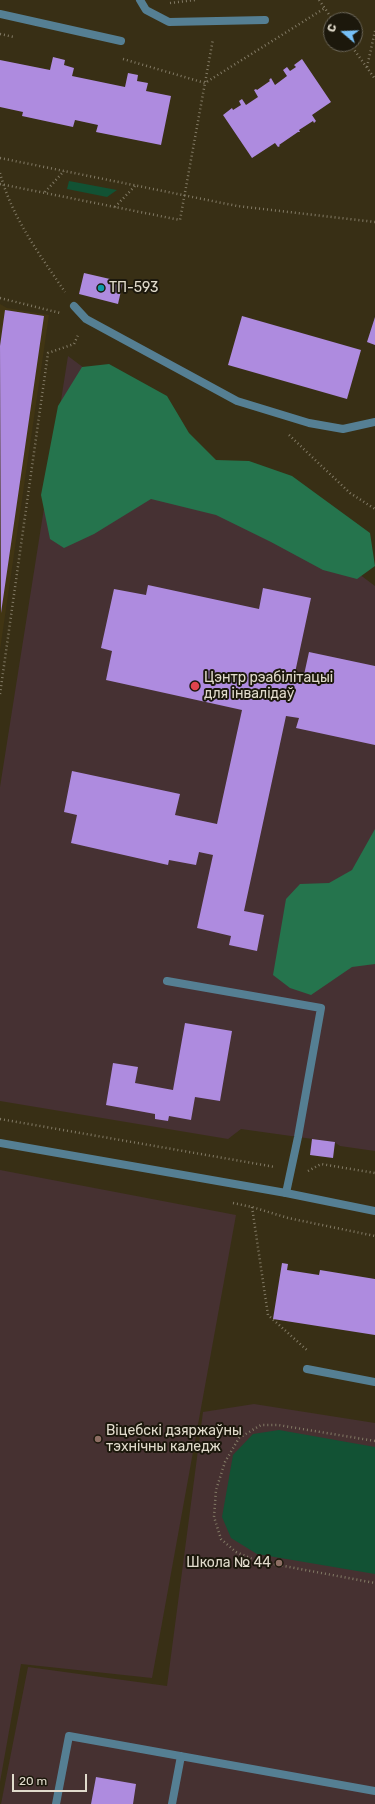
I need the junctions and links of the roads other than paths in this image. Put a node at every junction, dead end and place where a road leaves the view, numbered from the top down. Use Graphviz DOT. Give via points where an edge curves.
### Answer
graph roads {
  1 [pos="140,0"];
  2 [pos="0,14"];
  3 [pos="266,20"];
  4 [pos="121,41"];
  5 [pos="74,306"];
  6 [pos="375,422"];
  7 [pos="166,981"];
  8 [pos="0,1143"];
  9 [pos="286,1193"];
  10 [pos="375,1211"];
  11 [pos="307,1369"];
  12 [pos="375,1382"];
  13 [pos="181,1756"];
  14 [pos="375,1791"];
  15 [pos="56,1804"];
  16 [pos="172,1804"];
  1 -- 3 [label="street" via="146,10 169,22"];
  2 -- 4 [label="street"];
  5 -- 6 [label="street" via="86,319 237,401 309,423 343,428"];
  7 -- 9 [label="street" via="321,1008"];
  8 -- 9 [label="street"];
  9 -- 10 [label="street"];
  11 -- 12 [label="street"];
  13 -- 14 [label="street"];
  13 -- 15 [label="street" via="69,1736"];
  13 -- 16 [label="street"];
}
